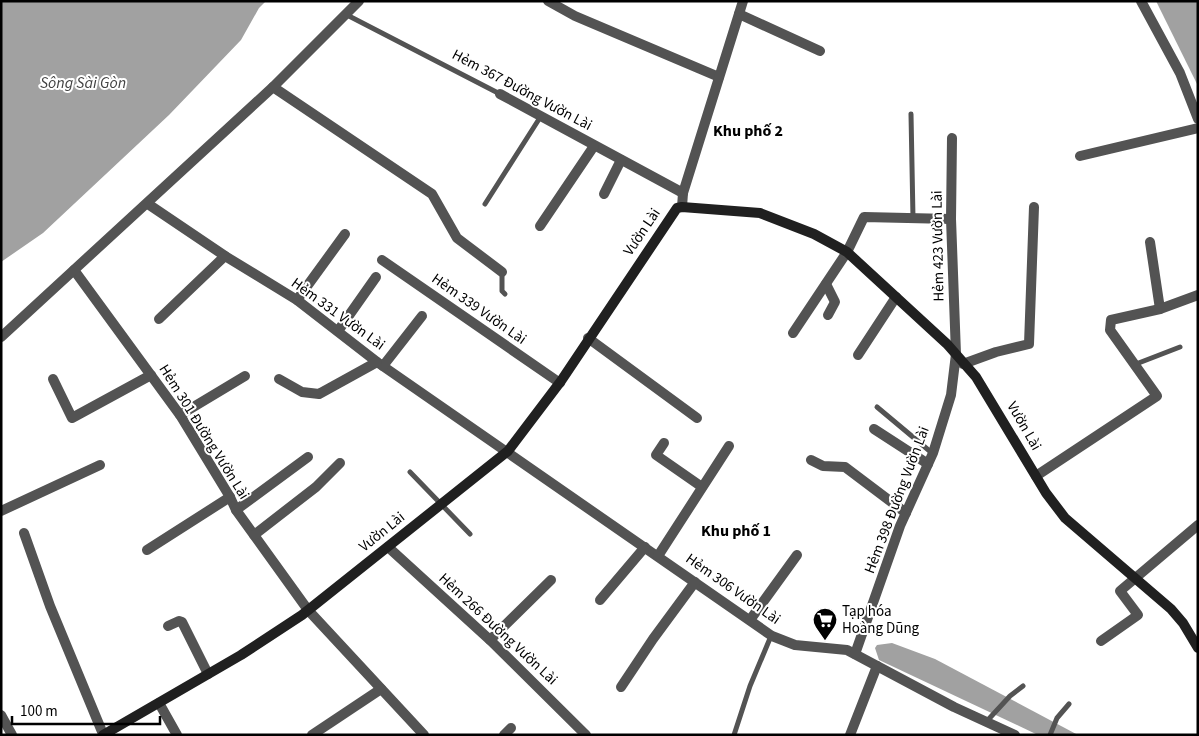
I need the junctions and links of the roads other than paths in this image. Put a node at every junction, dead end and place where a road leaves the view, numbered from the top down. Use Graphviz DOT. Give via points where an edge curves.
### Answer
graph roads {
  1 [pos="359,1"];
  2 [pos="548,1"];
  3 [pos="743,1"];
  4 [pos="1141,1"];
  5 [pos="347,15"];
  6 [pos="742,15"];
  7 [pos="820,52"];
  8 [pos="719,77"];
  9 [pos="273,87"];
  10 [pos="500,94"];
  11 [pos="911,114"];
  12 [pos="542,115"];
  13 [pos="1198,119"];
  14 [pos="1198,128"];
  15 [pos="952,138"];
  16 [pos="594,146"];
  17 [pos="1080,156"];
  18 [pos="621,160"];
  19 [pos="683,193"];
  20 [pos="604,194"];
  21 [pos="148,204"];
  22 [pos="485,204"];
  23 [pos="682,207"];
  24 [pos="1034,207"];
  25 [pos="913,218"];
  26 [pos="951,219"];
  27 [pos="540,226"];
  28 [pos="344,234"];
  29 [pos="1150,242"];
  30 [pos="847,252"];
  31 [pos="225,256"];
  32 [pos="382,260"];
  33 [pos="74,270"];
  34 [pos="502,272"];
  35 [pos="376,277"];
  36 [pos="826,284"];
  37 [pos="505,294"];
  38 [pos="1198,295"];
  39 [pos="896,297"];
  40 [pos="297,300"];
  41 [pos="1160,309"];
  42 [pos="828,315"];
  43 [pos="422,316"];
  44 [pos="159,319"];
  45 [pos="338,331"];
  46 [pos="793,333"];
  47 [pos="1,337"];
  48 [pos="588,338"];
  49 [pos="1180,347"];
  50 [pos="956,354"];
  51 [pos="858,355"];
  52 [pos="380,364"];
  53 [pos="963,364"];
  54 [pos="1136,364"];
  55 [pos="151,375"];
  56 [pos="245,376"];
  57 [pos="54,379"];
  58 [pos="279,379"];
  59 [pos="560,383"];
  60 [pos="877,407"];
  61 [pos="180,415"];
  62 [pos="697,418"];
  63 [pos="874,429"];
  64 [pos="664,443"];
  65 [pos="729,446"];
  66 [pos="508,451"];
  67 [pos="933,453"];
  68 [pos="308,456"];
  69 [pos="811,460"];
  70 [pos="340,464"];
  71 [pos="928,464"];
  72 [pos="100,465"];
  73 [pos="410,472"];
  74 [pos="1036,476"];
  75 [pos="702,488"];
  76 [pos="230,497"];
  77 [pos="442,503"];
  78 [pos="236,510"];
  79 [pos="1,512"];
  80 [pos="906,513"];
  81 [pos="1198,525"];
  82 [pos="24,533"];
  83 [pos="470,534"];
  84 [pos="254,535"];
  85 [pos="388,546"];
  86 [pos="645,546"];
  87 [pos="147,550"];
  88 [pos="797,555"];
  89 [pos="658,556"];
  90 [pos="1134,579"];
  91 [pos="551,580"];
  92 [pos="695,582"];
  93 [pos="600,600"];
  94 [pos="308,610"];
  95 [pos="750,620"];
  96 [pos="168,626"];
  97 [pos="772,636"];
  98 [pos="490,640"];
  99 [pos="1101,641"];
  100 [pos="1198,648"];
  101 [pos="856,654"];
  102 [pos="877,666"];
  103 [pos="208,674"];
  104 [pos="1023,686"];
  105 [pos="621,687"];
  106 [pos="381,689"];
  107 [pos="159,703"];
  108 [pos="1069,704"];
  109 [pos="1,715"];
  110 [pos="989,718"];
  111 [pos="12,735"];
  112 [pos="103,735"];
  113 [pos="177,735"];
  114 [pos="312,735"];
  115 [pos="424,735"];
  116 [pos="586,735"];
  117 [pos="734,735"];
  118 [pos="850,735"];
  119 [pos="1015,735"];
  120 [pos="1050,735"];
  1 -- 5 [label="street"];
  2 -- 8 [label="street" via="574,16"];
  3 -- 6 [label="street"];
  4 -- 13 [label="street" via="1180,73"];
  5 -- 9 [label="street"];
  5 -- 10 [label="lane, Hẻm 367 Đường Vườn Lài"];
  6 -- 7 [label="street"];
  6 -- 8 [label="street"];
  8 -- 19 [label="street"];
  9 -- 21 [label="street"];
  9 -- 34 [label="street" via="432,194 457,238"];
  10 -- 12 [label="street, Hẻm 367 Đường Vườn Lài"];
  11 -- 25 [label="lane"];
  12 -- 16 [label="street, Hẻm 367 Đường Vườn Lài"];
  12 -- 22 [label="lane"];
  14 -- 17 [label="street"];
  15 -- 26 [label="street, Hẻm 423 Vườn Lài"];
  16 -- 18 [label="street, Hẻm 367 Đường Vườn Lài"];
  16 -- 27 [label="street"];
  18 -- 19 [label="street, Hẻm 367 Đường Vườn Lài"];
  18 -- 20 [label="street"];
  19 -- 23 [label="street"];
  21 -- 31 [label="street, Hẻm 331 Vườn Lài"];
  21 -- 33 [label="street"];
  23 -- 30 [label="main road, Vườn Lài" via="760,213 814,234"];
  23 -- 48 [label="main road, Vườn Lài" via="677,208"];
  24 -- 53 [label="street" via="1029,344"];
  25 -- 26 [label="street"];
  25 -- 30 [label="street" via="864,217"];
  26 -- 50 [label="street, Hẻm 423 Vườn Lài"];
  28 -- 40 [label="street"];
  29 -- 41 [label="street"];
  30 -- 36 [label="street"];
  30 -- 39 [label="main road, Vườn Lài"];
  31 -- 40 [label="street, Hẻm 331 Vườn Lài"];
  31 -- 44 [label="street"];
  32 -- 59 [label="street, Hẻm 339 Vườn Lài"];
  33 -- 47 [label="street"];
  33 -- 55 [label="street, Hẻm 301 Đường Vườn Lài"];
  34 -- 37 [label="lane" via="502,291"];
  35 -- 45 [label="street"];
  36 -- 42 [label="street" via="835,302"];
  36 -- 46 [label="street"];
  38 -- 41 [label="street"];
  39 -- 50 [label="main road, Vườn Lài"];
  39 -- 51 [label="street"];
  40 -- 45 [label="street, Hẻm 331 Vườn Lài"];
  41 -- 54 [label="street" via="1115,318 1109,323 1110,330"];
  43 -- 52 [label="street"];
  45 -- 52 [label="street, Hẻm 331 Vườn Lài"];
  48 -- 59 [label="main road, Vườn Lài"];
  48 -- 62 [label="street"];
  49 -- 54 [label="lane"];
  50 -- 53 [label="main road, Vườn Lài"];
  50 -- 67 [label="street, Hẻm 398 Đường Vườn Lài" via="951,395"];
  52 -- 58 [label="street" via="319,394 302,392"];
  52 -- 66 [label="street, Hẻm 331 Vườn Lài"];
  53 -- 74 [label="main road, Vườn Lài" via="986,392"];
  54 -- 74 [label="street" via="1157,396"];
  55 -- 57 [label="street" via="72,418"];
  55 -- 61 [label="street, Hẻm 301 Đường Vườn Lài"];
  56 -- 61 [label="street"];
  59 -- 66 [label="main road, Vườn Lài"];
  60 -- 67 [label="lane"];
  61 -- 76 [label="street, Hẻm 301 Đường Vườn Lài"];
  63 -- 71 [label="street"];
  64 -- 75 [label="street" via="656,455"];
  65 -- 75 [label="street"];
  66 -- 77 [label="main road, Vườn Lài"];
  66 -- 86 [label="street, Hẻm 306 Vườn Lài"];
  67 -- 71 [label="street, Hẻm 398 Đường Vườn Lài"];
  68 -- 78 [label="street"];
  69 -- 80 [label="street" via="823,466 845,468"];
  70 -- 84 [label="street"];
  71 -- 80 [label="street, Hẻm 398 Đường Vườn Lài"];
  72 -- 79 [label="street"];
  73 -- 77 [label="lane"];
  74 -- 90 [label="main road, Vườn Lài" via="1064,518"];
  75 -- 89 [label="street"];
  76 -- 78 [label="street, Hẻm 301 Đường Vườn Lài"];
  76 -- 87 [label="street"];
  77 -- 83 [label="lane"];
  77 -- 85 [label="main road, Vườn Lài"];
  78 -- 84 [label="street, Hẻm 301 Đường Vườn Lài"];
  80 -- 101 [label="street, Hẻm 398 Đường Vườn Lài"];
  81 -- 90 [label="street"];
  82 -- 112 [label="street"];
  84 -- 94 [label="street, Hẻm 301 Đường Vườn Lài"];
  85 -- 94 [label="main road, Vườn Lài"];
  85 -- 98 [label="street, Hẻm 266 Đường Vườn Lài"];
  86 -- 89 [label="street, Hẻm 306 Vườn Lài"];
  86 -- 93 [label="street"];
  88 -- 95 [label="street"];
  89 -- 92 [label="street, Hẻm 306 Vườn Lài"];
  90 -- 99 [label="street" via="1120,591 1138,615"];
  90 -- 100 [label="main road, Vườn Lài" via="1171,609"];
  91 -- 98 [label="street"];
  92 -- 95 [label="street, Hẻm 306 Vườn Lài"];
  92 -- 105 [label="street"];
  94 -- 103 [label="main road, Vườn Lài"];
  94 -- 106 [label="street, Hẻm 301 Đường Vườn Lài"];
  95 -- 97 [label="street, Hẻm 306 Vườn Lài"];
  96 -- 103 [label="street" via="182,622"];
  97 -- 101 [label="street, Hẻm 306 Vườn Lài" via="795,645 847,650"];
  97 -- 117 [label="lane" via="750,686"];
  98 -- 116 [label="street, Hẻm 266 Đường Vườn Lài"];
  101 -- 102 [label="street, Hẻm 306 Vườn Lài"];
  102 -- 110 [label="street, Hẻm 306 Vườn Lài"];
  102 -- 118 [label="street"];
  103 -- 107 [label="main road, Vườn Lài"];
  104 -- 110 [label="lane"];
  106 -- 114 [label="street"];
  106 -- 115 [label="street, Hẻm 301 Đường Vườn Lài"];
  107 -- 112 [label="main road, Vườn Lài"];
  107 -- 113 [label="street"];
  108 -- 120 [label="lane" via="1057,718"];
  109 -- 111 [label="street"];
  110 -- 119 [label="street, Hẻm 306 Vườn Lài"];
}
